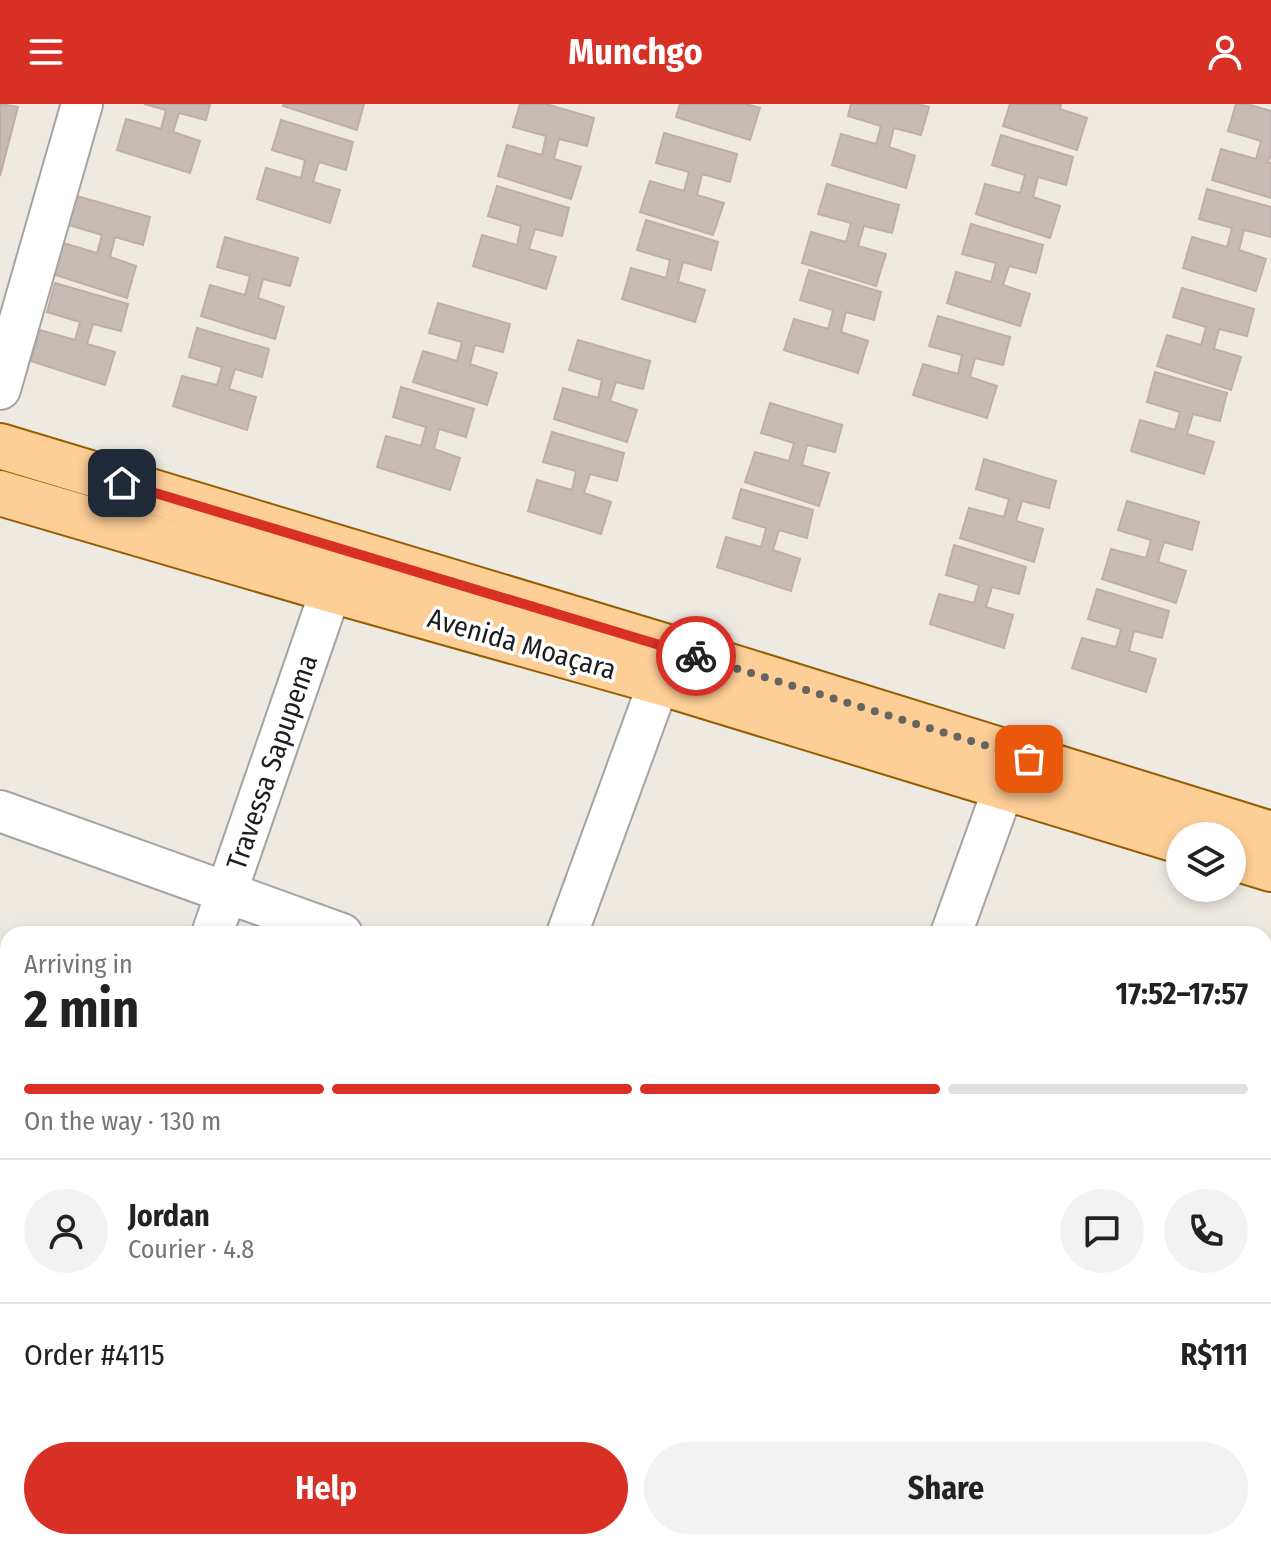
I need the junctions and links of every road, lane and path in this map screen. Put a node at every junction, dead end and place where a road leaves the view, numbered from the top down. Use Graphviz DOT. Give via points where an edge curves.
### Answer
graph roads {
  1 [pos="82,104"];
  2 [pos="0,389"];
  3 [pos="0,446"];
  4 [pos="0,493"];
  5 [pos="331,590"];
  6 [pos="665,665"];
  7 [pos="1004,787"];
  8 [pos="0,811"];
  9 [pos="1166,837"];
  10 [pos="1270,840"];
  11 [pos="1246,851"];
  12 [pos="227,890"];
  13 [pos="215,926"];
  14 [pos="321,926"];
  15 [pos="570,926"];
  16 [pos="954,926"];
  1 -- 2 [label="street"];
  3 -- 6 [label="main road, Avenida Moaçara"];
  4 -- 5 [label="main road, Avenida Moaçara"];
  5 -- 6 [label="main road, Avenida Moaçara"];
  5 -- 12 [label="street, Travessa Sapupema"];
  6 -- 7 [label="main road, Avenida Moaçara"];
  6 -- 10 [label="main road, Avenida Moaçara"];
  6 -- 15 [label="street"];
  7 -- 9 [label="main road, Avenida Moaçara"];
  7 -- 16 [label="street"];
  8 -- 12 [label="street"];
  10 -- 11 [label="main road, Avenida Moaçara"];
  12 -- 13 [label="street, Travessa Sapupema"];
  12 -- 14 [label="street"];
}
